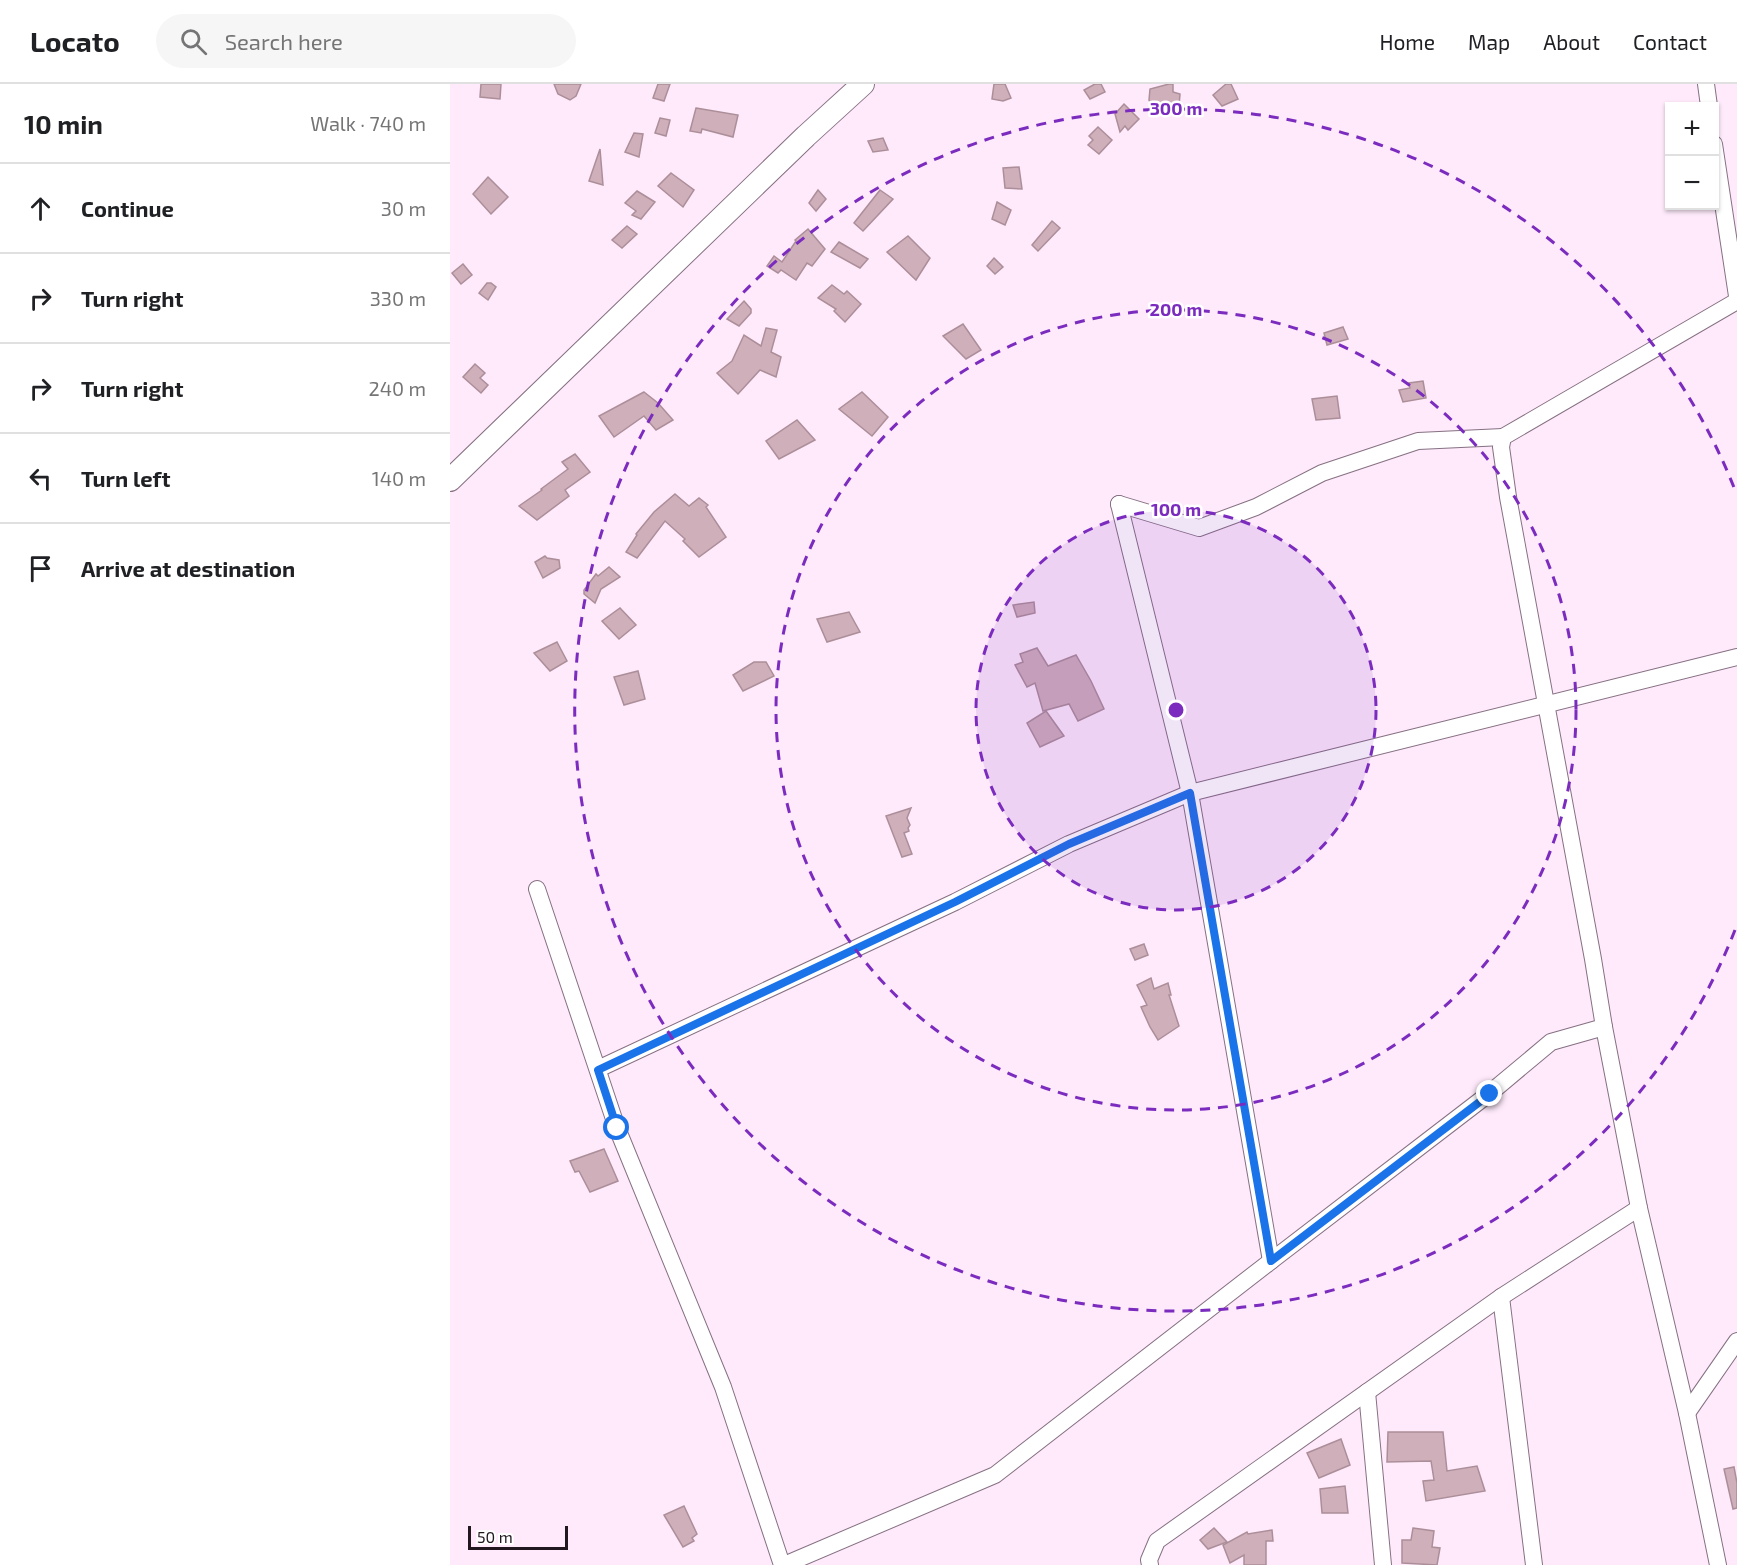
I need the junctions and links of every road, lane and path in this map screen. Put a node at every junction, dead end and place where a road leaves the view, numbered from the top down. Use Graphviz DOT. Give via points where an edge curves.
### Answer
graph roads {
  1 [pos="863,84"];
  2 [pos="1706,84"];
  3 [pos="1708,102"];
  4 [pos="1716,156"];
  5 [pos="1737,296"];
  6 [pos="1737,301"];
  7 [pos="1503,437"];
  8 [pos="450,480"];
  9 [pos="1737,657"];
  10 [pos="1546,704"];
  11 [pos="1190,793"];
  12 [pos="537,889"];
  13 [pos="1604,1027"];
  14 [pos="598,1070"];
  15 [pos="1639,1208"];
  16 [pos="1271,1261"];
  17 [pos="1501,1297"];
  18 [pos="1737,1341"];
  19 [pos="1367,1392"];
  20 [pos="1687,1413"];
  21 [pos="783,1565"];
  22 [pos="1150,1565"];
  23 [pos="1383,1565"];
  24 [pos="1534,1565"];
  25 [pos="1718,1565"];
  1 -- 8 [label="main road"];
  2 -- 3 [label="street"];
  4 -- 5 [label="street"];
  6 -- 7 [label="street"];
  7 -- 10 [label="street" via="1508,496"];
  7 -- 11 [label="street" via="1418,441 1322,473 1256,507 1199,528 1119,504"];
  9 -- 10 [label="street"];
  10 -- 11 [label="street"];
  10 -- 13 [label="street"];
  11 -- 14 [label="street" via="1069,844"];
  11 -- 16 [label="street"];
  12 -- 14 [label="street"];
  13 -- 15 [label="street"];
  13 -- 16 [label="street" via="1551,1042 1490,1094"];
  14 -- 21 [label="street" via="617,1128 723,1387"];
  15 -- 17 [label="street"];
  15 -- 20 [label="street"];
  16 -- 21 [label="street" via="996,1475"];
  17 -- 19 [label="street"];
  17 -- 24 [label="street"];
  18 -- 20 [label="street"];
  19 -- 22 [label="street" via="1157,1542"];
  19 -- 23 [label="street"];
  20 -- 25 [label="street"];
}
